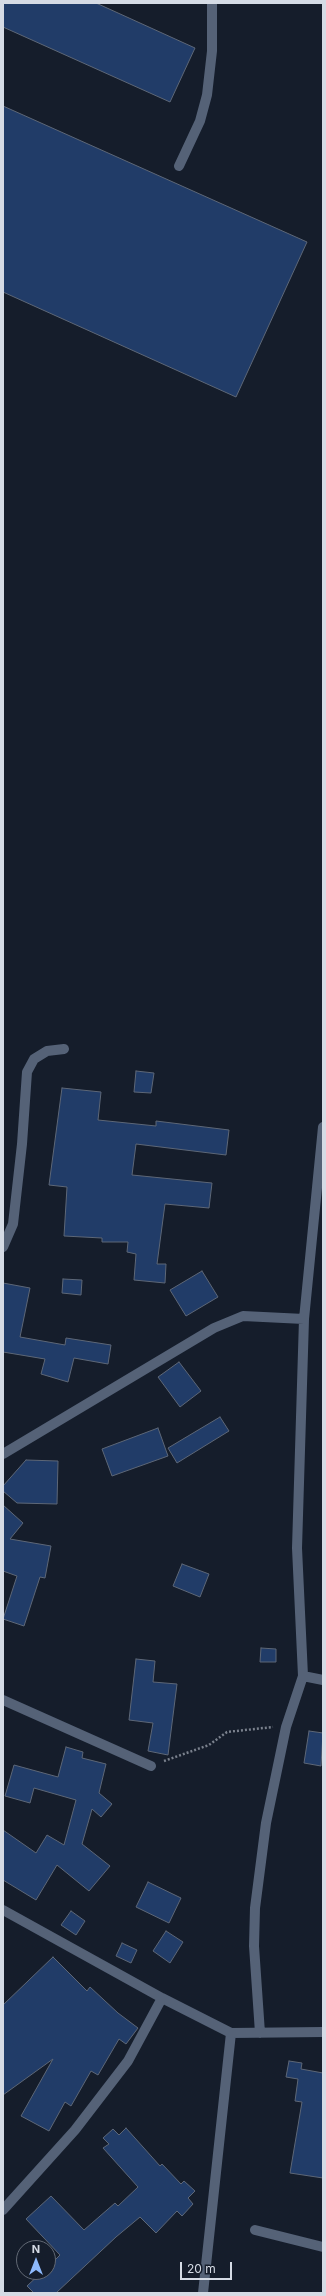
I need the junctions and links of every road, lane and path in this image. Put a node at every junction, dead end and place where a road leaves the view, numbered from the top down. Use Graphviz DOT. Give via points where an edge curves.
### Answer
graph roads {
  1 [pos="212,3"];
  2 [pos="179,166"];
  3 [pos="64,1049"];
  4 [pos="323,1127"];
  5 [pos="3,1247"];
  6 [pos="304,1319"];
  7 [pos="3,1454"];
  8 [pos="303,1676"];
  9 [pos="323,1680"];
  10 [pos="3,1700"];
  11 [pos="286,1727"];
  12 [pos="151,1766"];
  13 [pos="3,1910"];
  14 [pos="162,1998"];
  15 [pos="323,2032"];
  16 [pos="231,2033"];
  17 [pos="260,2033"];
  18 [pos="3,2210"];
  19 [pos="255,2230"];
  20 [pos="323,2246"];
  21 [pos="203,2293"];
  1 -- 2 [label="street" via="212,51 207,96 200,120"];
  3 -- 5 [label="street" via="47,1051 34,1059 27,1072 13,1224"];
  4 -- 6 [label="street"];
  6 -- 7 [label="street" via="243,1316 214,1328"];
  6 -- 8 [label="street" via="297,1548"];
  8 -- 9 [label="street"];
  8 -- 11 [label="street"];
  10 -- 12 [label="street"];
  11 -- 12 [label="path" via="226,1732 209,1745"];
  11 -- 17 [label="street" via="266,1823 255,1908 254,1946"];
  13 -- 14 [label="street"];
  14 -- 16 [label="street"];
  14 -- 18 [label="street" via="128,2061 75,2130"];
  15 -- 17 [label="street"];
  16 -- 17 [label="street"];
  16 -- 21 [label="street"];
  19 -- 20 [label="street"];
}
